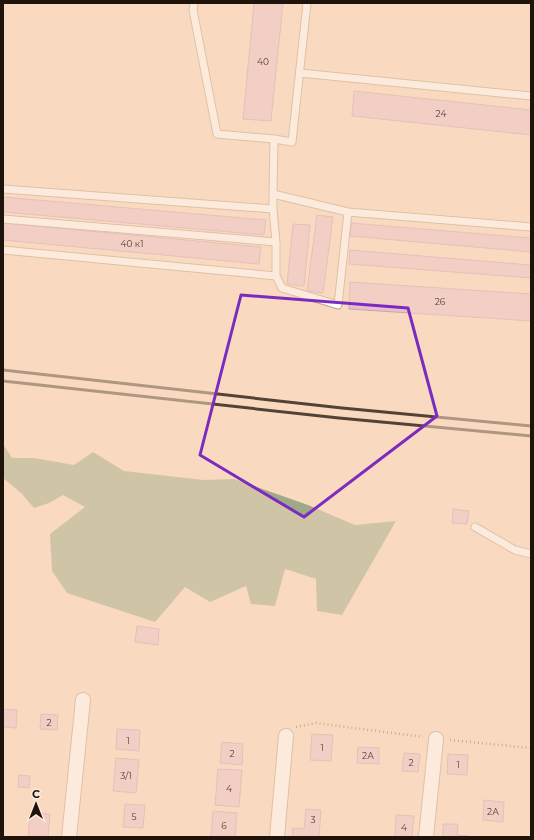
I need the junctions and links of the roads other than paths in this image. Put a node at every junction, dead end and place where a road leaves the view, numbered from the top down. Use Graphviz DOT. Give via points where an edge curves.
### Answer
graph roads {
  1 [pos="194,3"];
  2 [pos="307,3"];
  3 [pos="300,73"];
  4 [pos="531,96"];
  5 [pos="274,139"];
  6 [pos="3,189"];
  7 [pos="273,194"];
  8 [pos="273,209"];
  9 [pos="348,212"];
  10 [pos="3,219"];
  11 [pos="531,227"];
  12 [pos="276,242"];
  13 [pos="3,250"];
  14 [pos="276,276"];
  15 [pos="475,527"];
  16 [pos="531,554"];
  17 [pos="83,700"];
  18 [pos="286,736"];
  19 [pos="436,739"];
  20 [pos="69,837"];
  21 [pos="277,837"];
  22 [pos="426,837"];
  1 -- 5 [label="lane" via="193,10 217,134"];
  2 -- 3 [label="lane"];
  3 -- 4 [label="lane"];
  3 -- 5 [label="lane" via="292,142"];
  5 -- 7 [label="lane"];
  6 -- 8 [label="lane"];
  7 -- 8 [label="lane"];
  7 -- 9 [label="lane"];
  8 -- 12 [label="lane"];
  9 -- 11 [label="lane"];
  9 -- 14 [label="lane" via="338,305 282,288"];
  10 -- 12 [label="lane"];
  12 -- 14 [label="lane"];
  13 -- 14 [label="lane"];
  15 -- 16 [label="lane" via="515,550"];
  17 -- 20 [label="street"];
  18 -- 21 [label="street"];
  19 -- 22 [label="street"];
}
